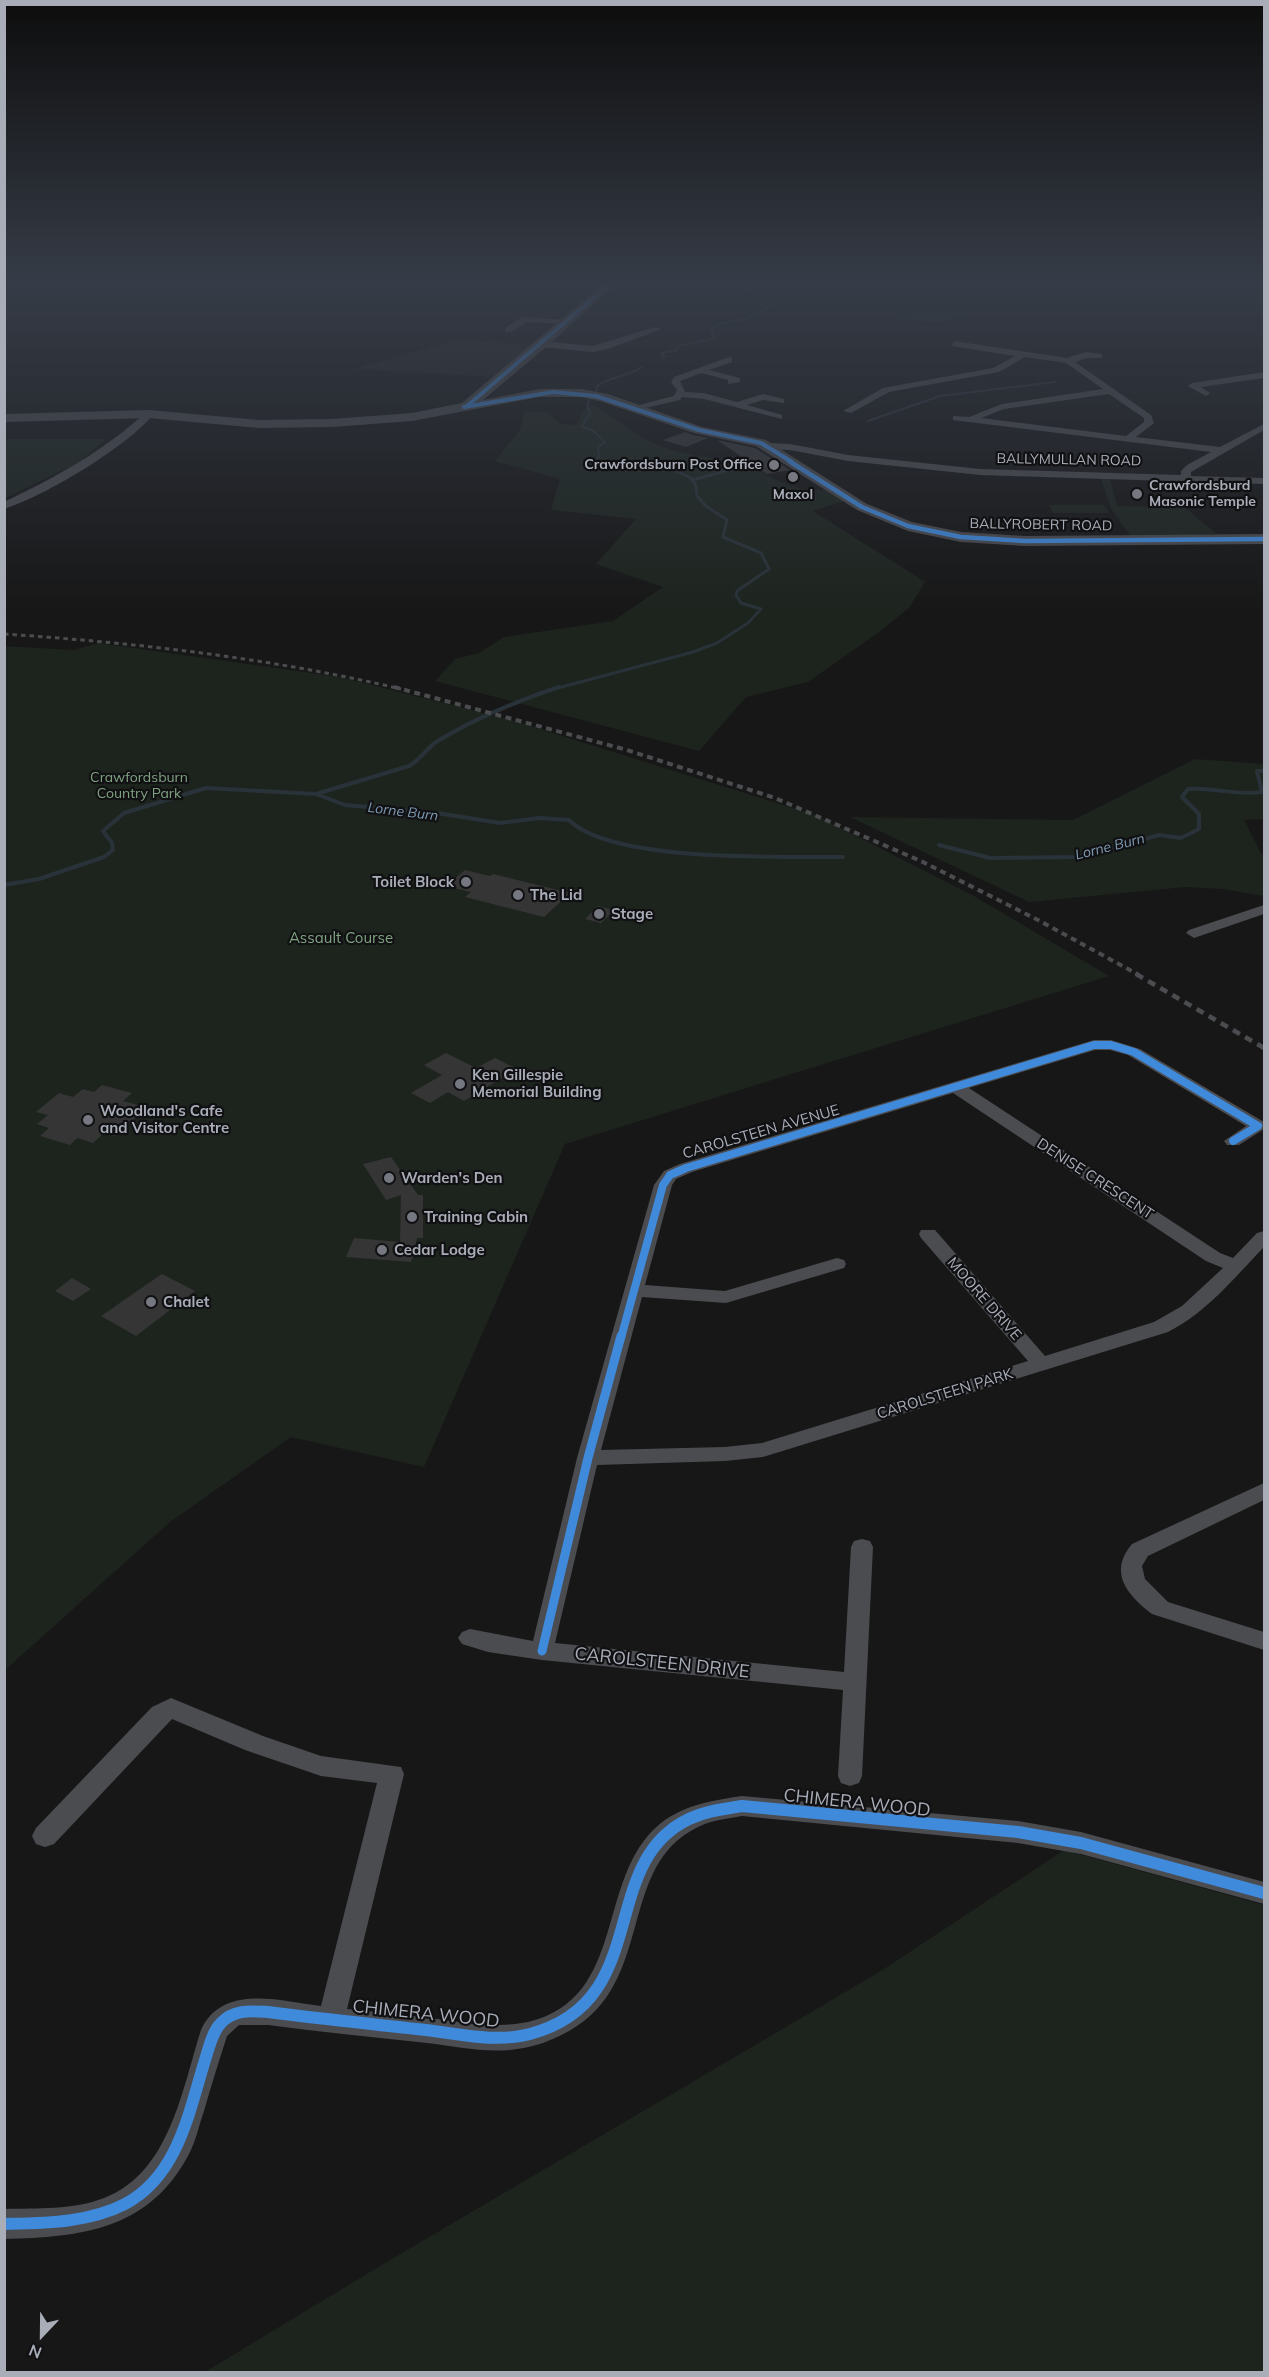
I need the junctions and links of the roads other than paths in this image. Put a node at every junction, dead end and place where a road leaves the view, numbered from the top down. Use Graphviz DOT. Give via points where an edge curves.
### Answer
graph roads {
  1 [pos="480,394"];
  2 [pos="534,394"];
  3 [pos="577,394"];
  4 [pos="682,394"];
  5 [pos="878,394"];
  6 [pos="1088,394"];
  7 [pos="1113,394"];
  8 [pos="781,401"];
  9 [pos="737,405"];
  10 [pos="464,407"];
  11 [pos="632,408"];
  12 [pos="860,413"];
  13 [pos="149,414"];
  14 [pos="779,417"];
  15 [pos="4,418"];
  16 [pos="956,418"];
  17 [pos="971,419"];
  18 [pos="1264,427"];
  19 [pos="1130,438"];
  20 [pos="767,446"];
  21 [pos="1220,450"];
  22 [pos="1186,477"];
  23 [pos="1264,481"];
  24 [pos="4,506"];
  25 [pos="1264,539"];
  26 [pos="1264,909"];
  27 [pos="1194,933"];
  28 [pos="957,1088"];
  29 [pos="1233,1141"];
  30 [pos="928,1234"];
  31 [pos="1264,1237"];
  32 [pos="837,1264"];
  33 [pos="1235,1266"];
  34 [pos="634,1290"];
  35 [pos="1041,1364"];
  36 [pos="588,1458"];
  37 [pos="1264,1491"];
  38 [pos="862,1547"];
  39 [pos="470,1638"];
  40 [pos="1264,1641"];
  41 [pos="542,1651"];
  42 [pos="855,1682"];
  43 [pos="850,1776"];
  44 [pos="45,1836"];
  45 [pos="1264,1893"];
  46 [pos="331,2020"];
  47 [pos="4,2224"];
  1 -- 10 [label="main road"];
  2 -- 10 [label="main road, BALLYROBERT ROAD"];
  3 -- 11 [label="main road, BALLYROBERT ROAD"];
  4 -- 9 [label="street"];
  4 -- 11 [label="street" via="669,401"];
  5 -- 12 [label="street" via="843,410"];
  6 -- 17 [label="street" via="1002,406"];
  7 -- 19 [label="street" via="1149,419"];
  8 -- 9 [label="street" via="760,396"];
  9 -- 14 [label="street"];
  10 -- 13 [label="main road, BALLYROBERT ROAD" via="394,419 289,424"];
  11 -- 20 [label="main road, BALLYROBERT ROAD"];
  13 -- 15 [label="main road, BALLYROBERT ROAD"];
  13 -- 24 [label="street" via="81,466"];
  16 -- 17 [label="street"];
  17 -- 19 [label="street"];
  18 -- 21 [label="street"];
  19 -- 21 [label="street"];
  20 -- 22 [label="street, BALLYMULLAN ROAD" via="980,472"];
  20 -- 25 [label="main road, BALLYROBERT ROAD" via="862,507 938,534 1025,541"];
  21 -- 22 [label="street" via="1190,467"];
  22 -- 23 [label="street, BALLYMULLAN ROAD"];
  26 -- 27 [label="street"];
  28 -- 29 [label="street, CAROLSTEEN AVENUE" via="1087,1047 1119,1047 1134,1052 1258,1126"];
  28 -- 33 [label="street, DENISE CRESCENT" via="1213,1257"];
  28 -- 34 [label="street, CAROLSTEEN AVENUE" via="670,1175 663,1185"];
  30 -- 35 [label="street, MOORE DRIVE"];
  31 -- 33 [label="street, CAROLSTEEN PARK"];
  32 -- 34 [label="street" via="726,1297"];
  33 -- 35 [label="street, CAROLSTEEN PARK" via="1176,1321"];
  34 -- 36 [label="street, CAROLSTEEN AVENUE"];
  35 -- 36 [label="street, CAROLSTEEN PARK" via="763,1450"];
  36 -- 41 [label="street, CAROLSTEEN AVENUE"];
  37 -- 40 [label="street" via="1140,1550 1132,1559 1131,1568 1136,1586 1160,1608"];
  38 -- 42 [label="street"];
  39 -- 41 [label="street, CAROLSTEEN DRIVE"];
  41 -- 42 [label="street, CAROLSTEEN DRIVE"];
  42 -- 43 [label="street"];
  44 -- 46 [label="street" via="160,1714 171,1708 321,1766 392,1774"];
  45 -- 46 [label="street, CHIMERA WOOD" via="1081,1843 1018,1832 742,1806 722,1808 683,1821 654,1846 644,1861 607,1976 590,1999 567,2018 548,2028 508,2037"];
  46 -- 47 [label="street, CHIMERA WOOD" via="243,2010 227,2016 212,2039 171,2161 145,2190 126,2204 82,2221"];
}
